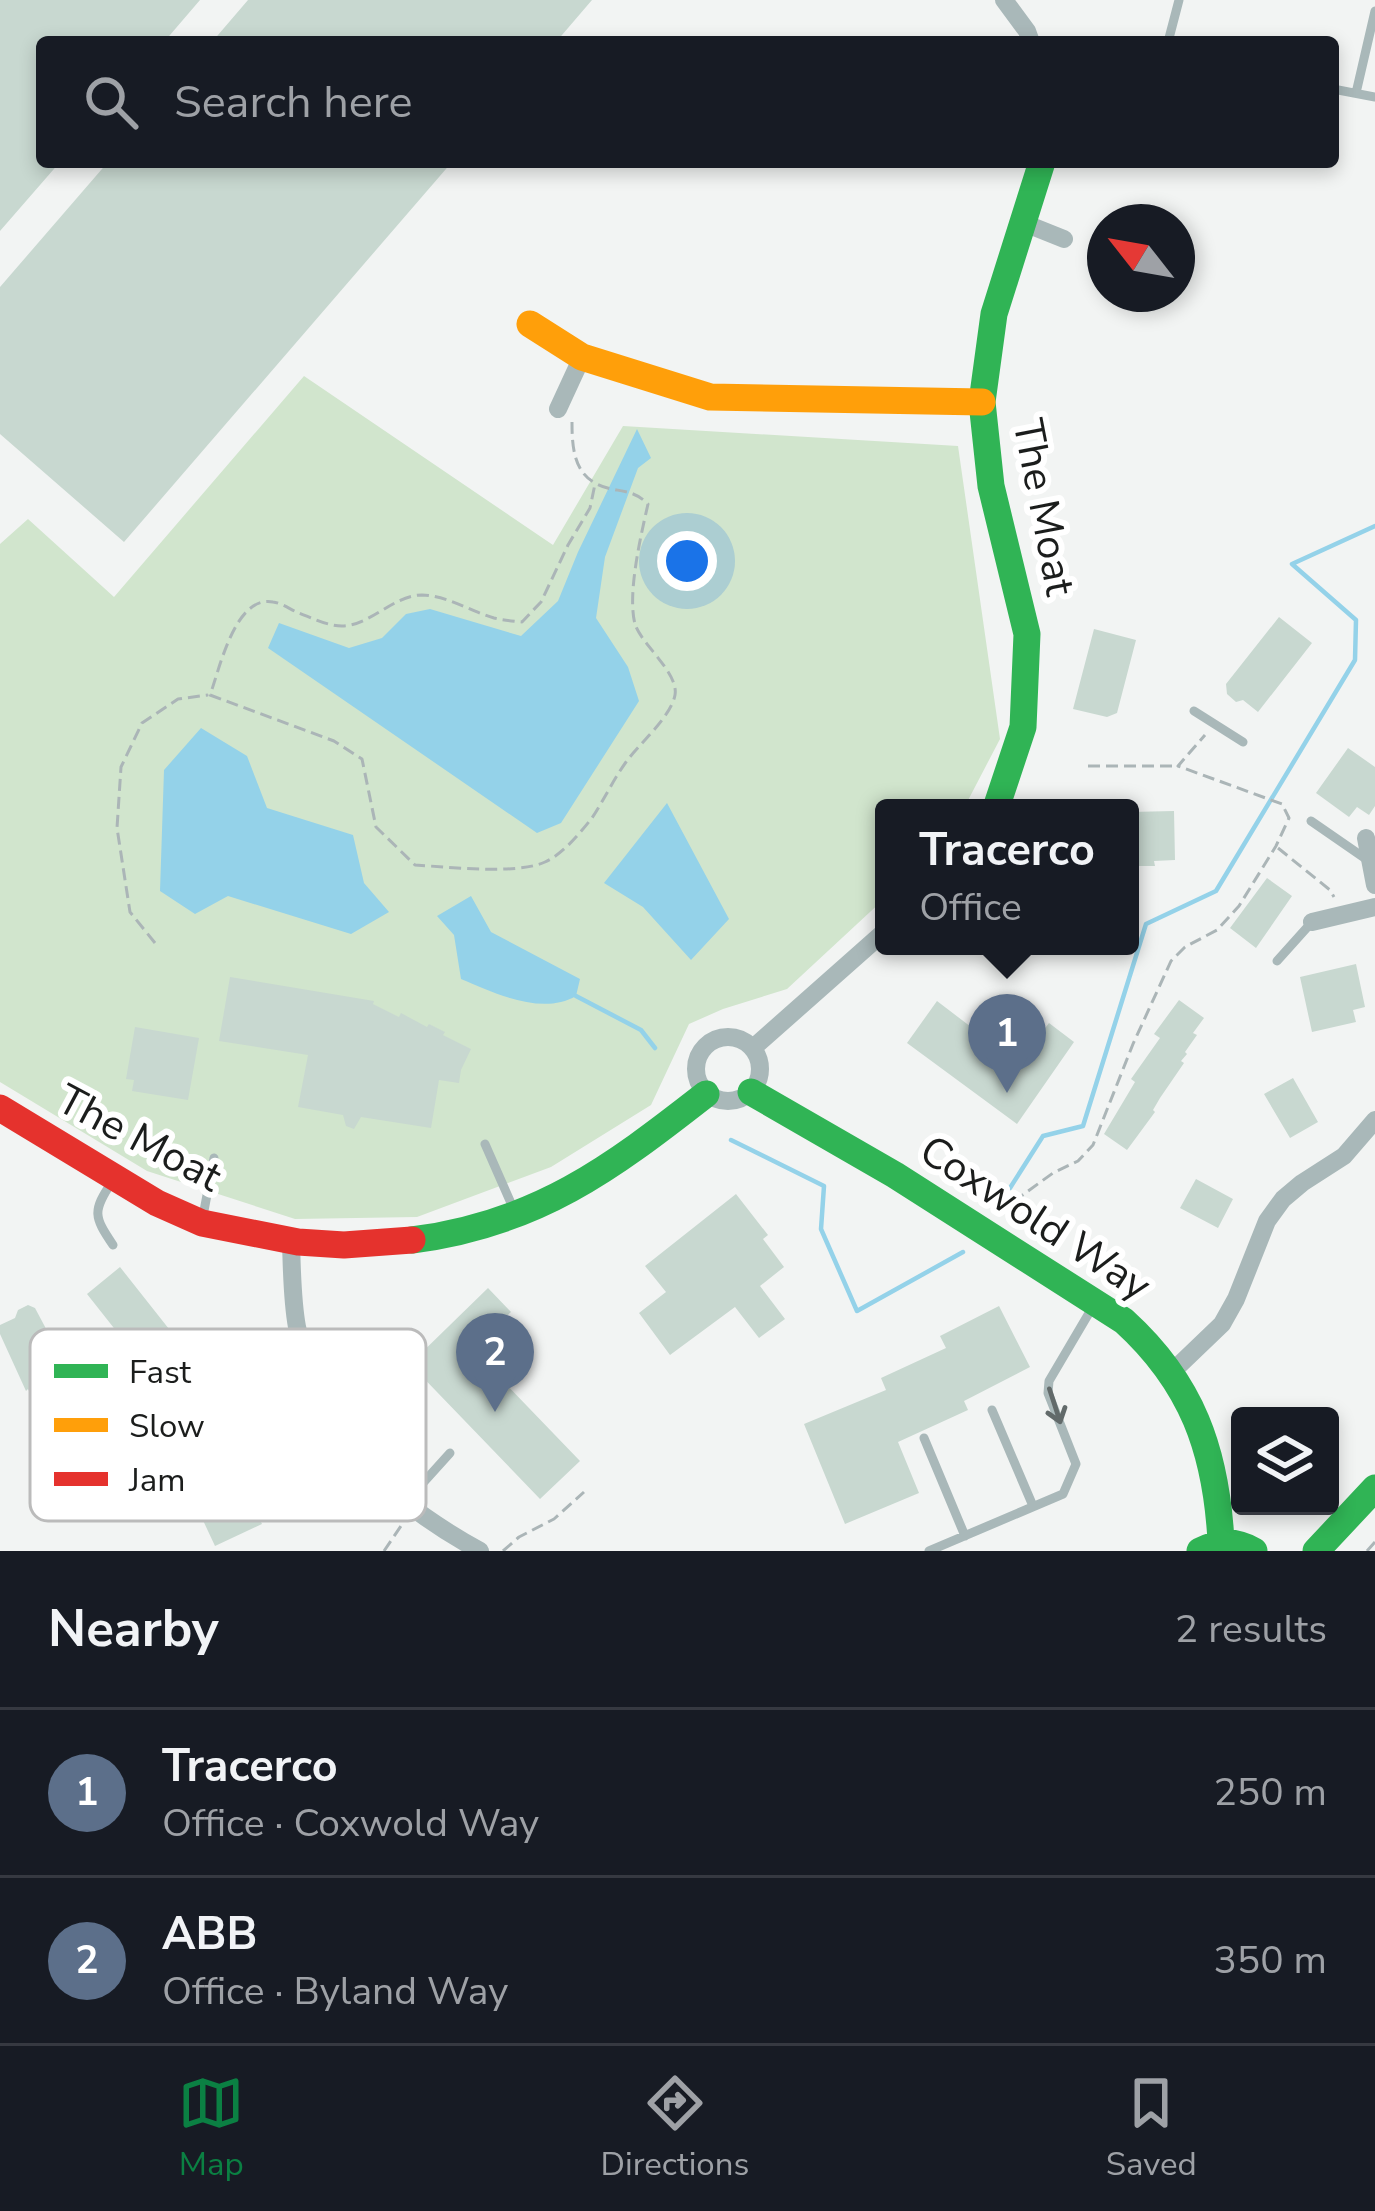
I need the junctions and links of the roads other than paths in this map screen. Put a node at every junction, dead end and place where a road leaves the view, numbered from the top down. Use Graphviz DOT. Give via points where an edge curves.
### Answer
graph roads {
  1 [pos="1004,0"];
  2 [pos="1179,0"];
  3 [pos="1375,11"];
  4 [pos="1029,36"];
  5 [pos="1170,36"];
  6 [pos="1339,90"];
  7 [pos="1357,93"];
  8 [pos="1375,98"];
  9 [pos="1040,168"];
  10 [pos="1024,223"];
  11 [pos="1064,239"];
  12 [pos="530,324"];
  13 [pos="581,356"];
  14 [pos="982,402"];
  15 [pos="558,409"];
  16 [pos="1194,711"];
  17 [pos="1244,742"];
  18 [pos="999,799"];
  19 [pos="1311,821"];
  20 [pos="1366,838"];
  21 [pos="1371,862"];
  22 [pos="1375,885"];
  23 [pos="1375,908"];
  24 [pos="1312,922"];
  25 [pos="875,940"];
  26 [pos="1277,961"];
  27 [pos="753,1048"];
  28 [pos="751,1092"];
  29 [pos="706,1094"];
  30 [pos="0,1108"];
  31 [pos="1375,1120"];
  32 [pos="485,1144"];
  33 [pos="214,1158"];
  34 [pos="115,1178"];
  35 [pos="516,1214"];
  36 [pos="202,1222"];
  37 [pos="291,1243"];
  38 [pos="113,1245"];
  39 [pos="1095,1303"];
  40 [pos="298,1329"];
  41 [pos="1173,1371"];
  42 [pos="992,1410"];
  43 [pos="924,1438"];
  44 [pos="450,1453"];
  45 [pos="426,1484"];
  46 [pos="1375,1487"];
  47 [pos="1034,1506"];
  48 [pos="426,1519"];
  49 [pos="1343,1520"];
  50 [pos="965,1535"];
  51 [pos="1238,1548"];
  52 [pos="480,1551"];
  53 [pos="928,1551"];
  54 [pos="1290,1551"];
  55 [pos="1316,1551"];
  1 -- 4 [label="street"];
  2 -- 5 [label="lane"];
  3 -- 7 [label="lane"];
  6 -- 7 [label="lane"];
  7 -- 8 [label="lane"];
  9 -- 10 [label="street, The Moat"];
  10 -- 11 [label="street"];
  10 -- 14 [label="street, The Moat" via="994,314"];
  12 -- 13 [label="street"];
  13 -- 14 [label="street" via="710,397"];
  13 -- 15 [label="street"];
  14 -- 18 [label="street, The Moat" via="991,486 1027,634 1023,728"];
  16 -- 17 [label="lane"];
  19 -- 21 [label="lane"];
  20 -- 21 [label="street"];
  21 -- 22 [label="street"];
  23 -- 24 [label="street"];
  24 -- 26 [label="lane"];
  25 -- 27 [label="street"];
  27 -- 28 [label="street" via="760,1062"];
  27 -- 29 [label="street" via="720,1037 704,1046 696,1079"];
  28 -- 29 [label="street" via="737,1101"];
  28 -- 39 [label="street, Coxwold Way"];
  29 -- 35 [label="street, The Moat" via="605,1171"];
  30 -- 34 [label="street, The Moat"];
  31 -- 41 [label="street" via="1344,1156 1283,1199 1222,1324"];
  32 -- 35 [label="lane"];
  33 -- 36 [label="lane"];
  34 -- 36 [label="street, The Moat"];
  34 -- 38 [label="lane" via="98,1202 97,1222"];
  35 -- 37 [label="street, The Moat" via="386,1245"];
  36 -- 37 [label="street, The Moat"];
  37 -- 40 [label="street"];
  39 -- 41 [label="street, Coxwold Way" via="1148,1340"];
  39 -- 47 [label="lane, one-way" via="1049,1381 1076,1464 1063,1494"];
  41 -- 51 [label="street, Coxwold Way" via="1199,1421"];
  42 -- 47 [label="lane"];
  43 -- 50 [label="lane"];
  44 -- 45 [label="lane"];
  46 -- 49 [label="street"];
  47 -- 50 [label="lane"];
  48 -- 52 [label="street"];
  49 -- 54 [label="street"];
  49 -- 55 [label="street"];
  50 -- 53 [label="lane"];
}
